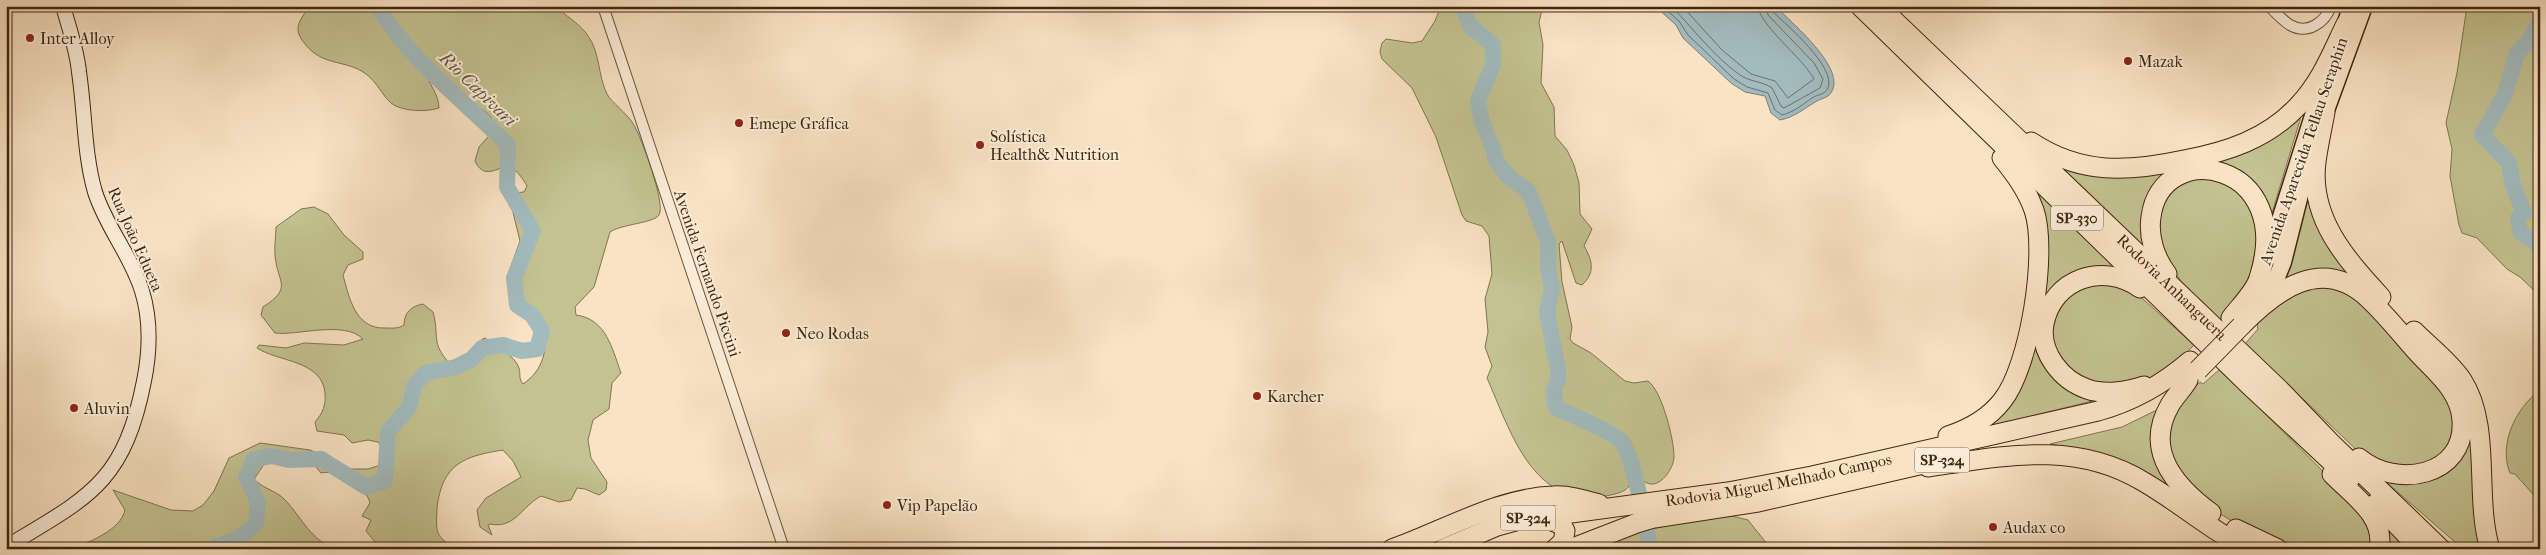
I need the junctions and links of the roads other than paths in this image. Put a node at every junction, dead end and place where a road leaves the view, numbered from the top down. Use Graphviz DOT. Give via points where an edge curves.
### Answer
graph roads {
  1 [pos="63,6"];
  2 [pos="603,6"];
  3 [pos="1860,6"];
  4 [pos="1879,6"];
  5 [pos="2269,6"];
  6 [pos="2331,6"];
  7 [pos="2351,6"];
  8 [pos="2364,6"];
  9 [pos="2346,24"];
  10 [pos="1951,86"];
  11 [pos="2325,112"];
  12 [pos="2259,278"];
  13 [pos="2187,313"];
  14 [pos="2241,319"];
  15 [pos="2187,372"];
  16 [pos="2282,392"];
  17 [pos="2292,426"];
  18 [pos="1881,467"];
  19 [pos="1613,506"];
  20 [pos="1671,507"];
  21 [pos="1540,516"];
  22 [pos="6,547"];
  23 [pos="784,549"];
  24 [pos="1392,549"];
  25 [pos="1443,549"];
  26 [pos="1555,549"];
  27 [pos="1570,549"];
  28 [pos="2247,549"];
  29 [pos="2278,549"];
  30 [pos="2379,549"];
  31 [pos="2420,549"];
  32 [pos="2441,549"];
  33 [pos="2490,549"];
  1 -- 22 [label="street, Rua João Edueta" via="79,70 92,180 107,220 142,289 148,315 148,356 139,407 113,469 75,505"];
  2 -- 23 [label="street, Avenida Fernando Piccini"];
  3 -- 10 [label="highway, Rodovia Anhanguera / SP-330"];
  4 -- 10 [label="highway, Rodovia Anhanguera / SP-330"];
  5 -- 6 [label="street" via="2290,25 2300,29 2321,22"];
  7 -- 9 [label="main road, Avenida Aparecida Tellau Seraphin"];
  8 -- 11 [label="main road, Avenida Aparecida Tellau Seraphin"];
  9 -- 10 [label="highway" via="2318,82 2281,122 2245,144 2145,168 2118,170 2092,167 2048,152"];
  9 -- 12 [label="main road, Avenida Aparecida Tellau Seraphin" via="2307,130 2272,248"];
  10 -- 13 [label="highway, Rodovia Anhanguera / SP-330"];
  10 -- 18 [label="highway" via="2015,174 2034,210 2039,254 2028,333 2016,379 1992,412 1966,429"];
  11 -- 14 [label="main road, Avenida Aparecida Tellau Seraphin" via="2277,277"];
  11 -- 33 [label="highway" via="2316,180 2326,224 2349,262 2394,312 2454,370 2468,390 2477,422 2483,512"];
  12 -- 13 [label="highway" via="2264,225 2259,203 2252,192 2225,173 2205,170 2183,174 2163,188 2152,210 2150,224 2156,256"];
  12 -- 14 [label="highway, Avenida Aparecida Tellau Seraphin"];
  13 -- 15 [label="highway" via="2130,281 2098,275 2069,284 2058,295 2044,324 2044,339 2055,367 2088,390 2124,390"];
  13 -- 16 [label="highway, Rodovia Anhanguera / SP-330"];
  13 -- 17 [label="highway, Rodovia Anhanguera / SP-330"];
  14 -- 15 [label="highway, bridge"];
  14 -- 16 [label="highway" via="2282,290 2306,280 2320,278 2348,285 2367,297 2450,388 2460,409 2460,436 2454,450 2439,465 2419,474 2393,475 2365,463"];
  15 -- 18 [label="highway, Rodovia Miguel Melhado Campos / SP-324" via="2145,407 2118,417"];
  15 -- 29 [label="highway" via="2169,407 2161,432 2161,450 2168,469 2180,488 2216,517 2247,536"];
  16 -- 32 [label="highway, Rodovia Anhanguera / SP-330"];
  17 -- 30 [label="highway" via="2305,445 2370,512 2379,533"];
  17 -- 31 [label="highway, Rodovia Anhanguera / SP-330" via="2380,507"];
  18 -- 20 [label="highway, Rodovia Miguel Melhado Campos / SP-324" via="1758,502"];
  18 -- 28 [label="highway" via="2025,454 2079,458 2137,478"];
  19 -- 20 [label="highway, Rodovia Miguel Melhado Campos / SP-324"];
  19 -- 21 [label="highway, Rodovia Miguel Melhado Campos / SP-324"];
  19 -- 24 [label="highway" via="1554,496 1527,499 1464,519"];
  20 -- 27 [label="highway, Rodovia Miguel Melhado Campos / SP-324"];
  21 -- 25 [label="highway, Rodovia Miguel Melhado Campos / SP-324" via="1497,526"];
  21 -- 26 [label="highway" via="1562,525 1565,531 1563,542"];
}
